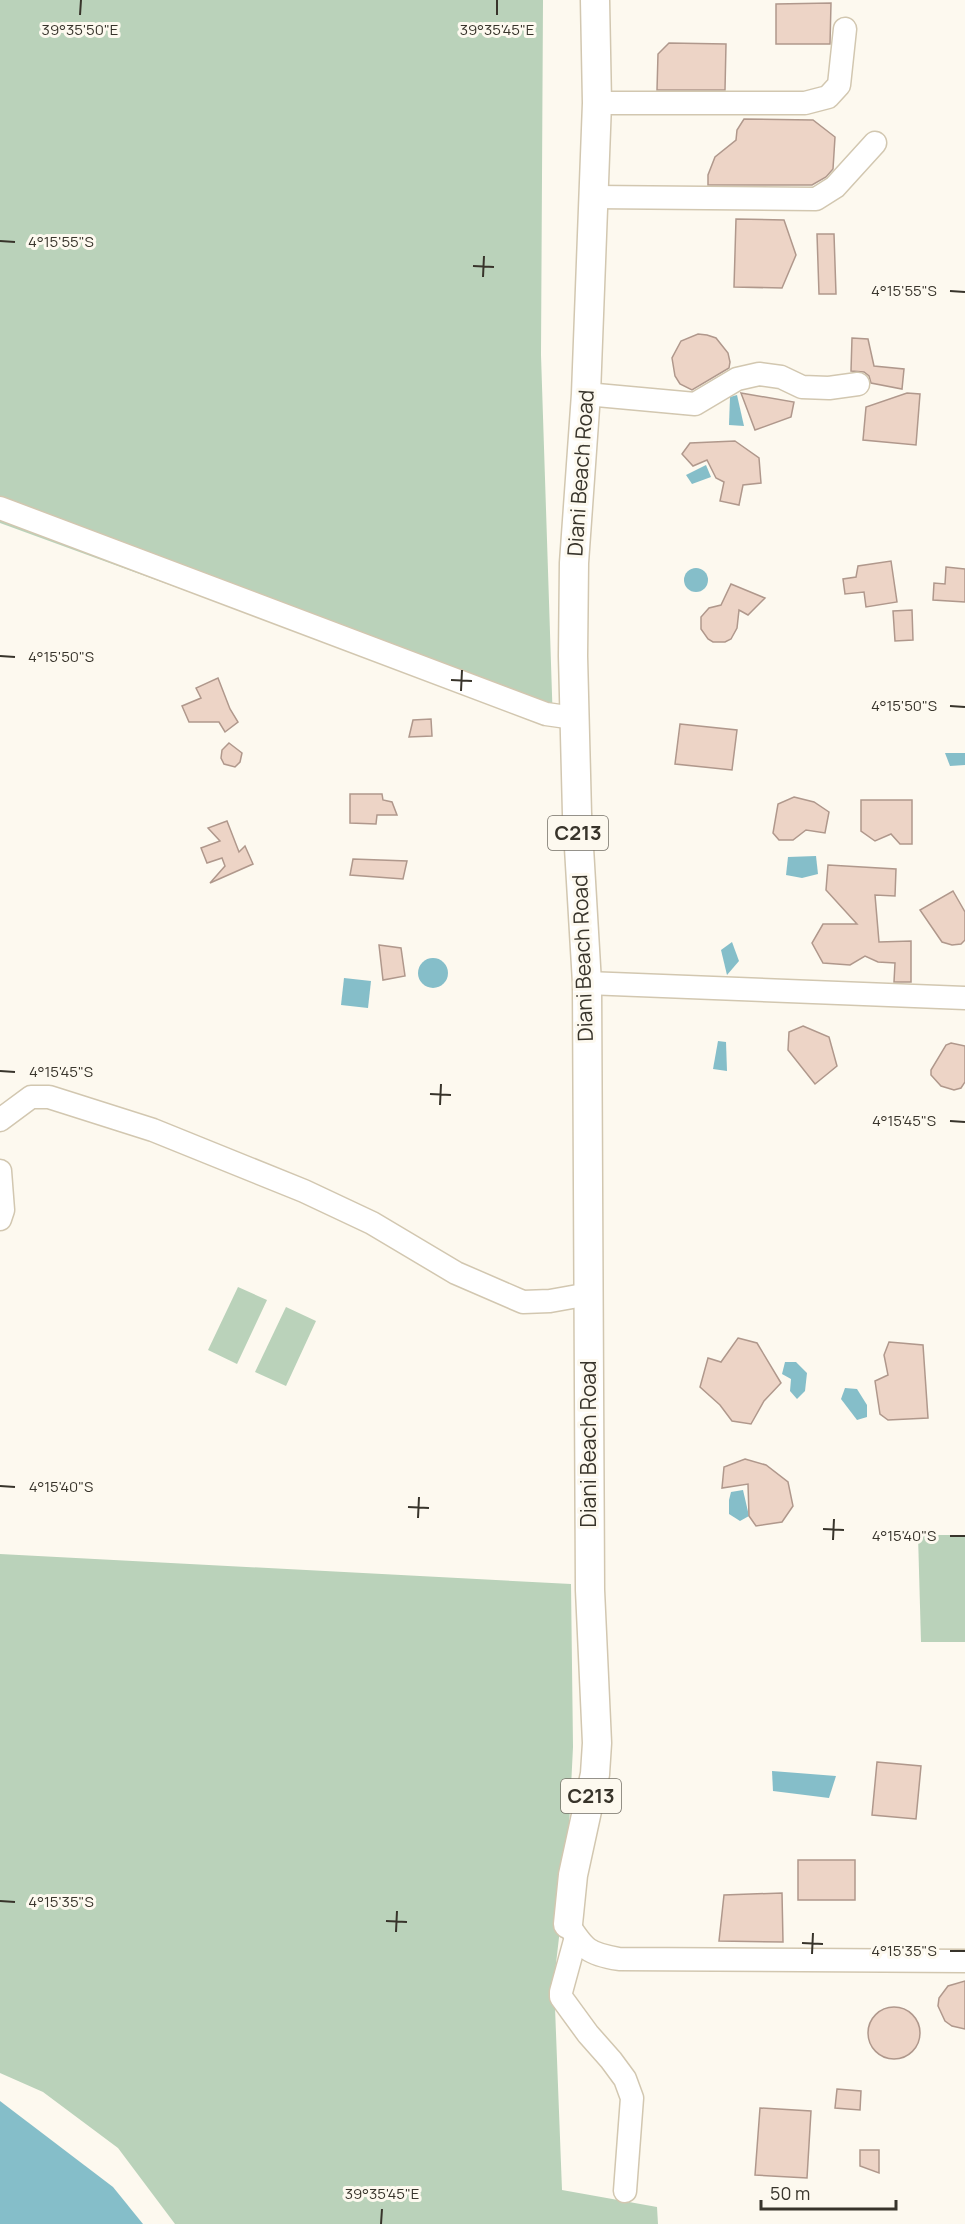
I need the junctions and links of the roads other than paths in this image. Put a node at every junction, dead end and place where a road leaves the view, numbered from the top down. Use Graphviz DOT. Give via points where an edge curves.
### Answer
graph roads {
  1 [pos="595,0"];
  2 [pos="845,29"];
  3 [pos="597,102"];
  4 [pos="875,143"];
  5 [pos="593,197"];
  6 [pos="858,384"];
  7 [pos="586,394"];
  8 [pos="0,507"];
  9 [pos="574,718"];
  10 [pos="587,983"];
  11 [pos="965,998"];
  12 [pos="0,1120"];
  13 [pos="0,1171"];
  14 [pos="0,1219"];
  15 [pos="589,1294"];
  16 [pos="572,1930"];
  17 [pos="965,1961"];
  18 [pos="625,2191"];
  1 -- 3 [label="main road, Diani Beach Road / C213"];
  2 -- 3 [label="street" via="839,85 828,97 805,103"];
  3 -- 5 [label="main road, Diani Beach Road / C213"];
  4 -- 5 [label="street" via="835,187 816,199"];
  5 -- 7 [label="main road, Diani Beach Road / C213"];
  6 -- 7 [label="street" via="802,387 781,377 759,374 737,379 695,404"];
  7 -- 9 [label="main road, Diani Beach Road / C213" via="574,563"];
  8 -- 9 [label="street" via="546,714"];
  9 -- 10 [label="main road, Diani Beach Road / C213"];
  10 -- 11 [label="street"];
  10 -- 15 [label="main road, Diani Beach Road / C213"];
  12 -- 15 [label="street" via="31,1097 49,1097 153,1130 304,1191 372,1223 456,1274 523,1302"];
  13 -- 14 [label="street"];
  15 -- 16 [label="main road, Diani Beach Road / C213" via="590,1556 597,1732 595,1774 573,1875"];
  16 -- 17 [label="street" via="580,1944 596,1954 619,1959"];
  16 -- 18 [label="street" via="561,1997 625,2079 632,2098"];
}
